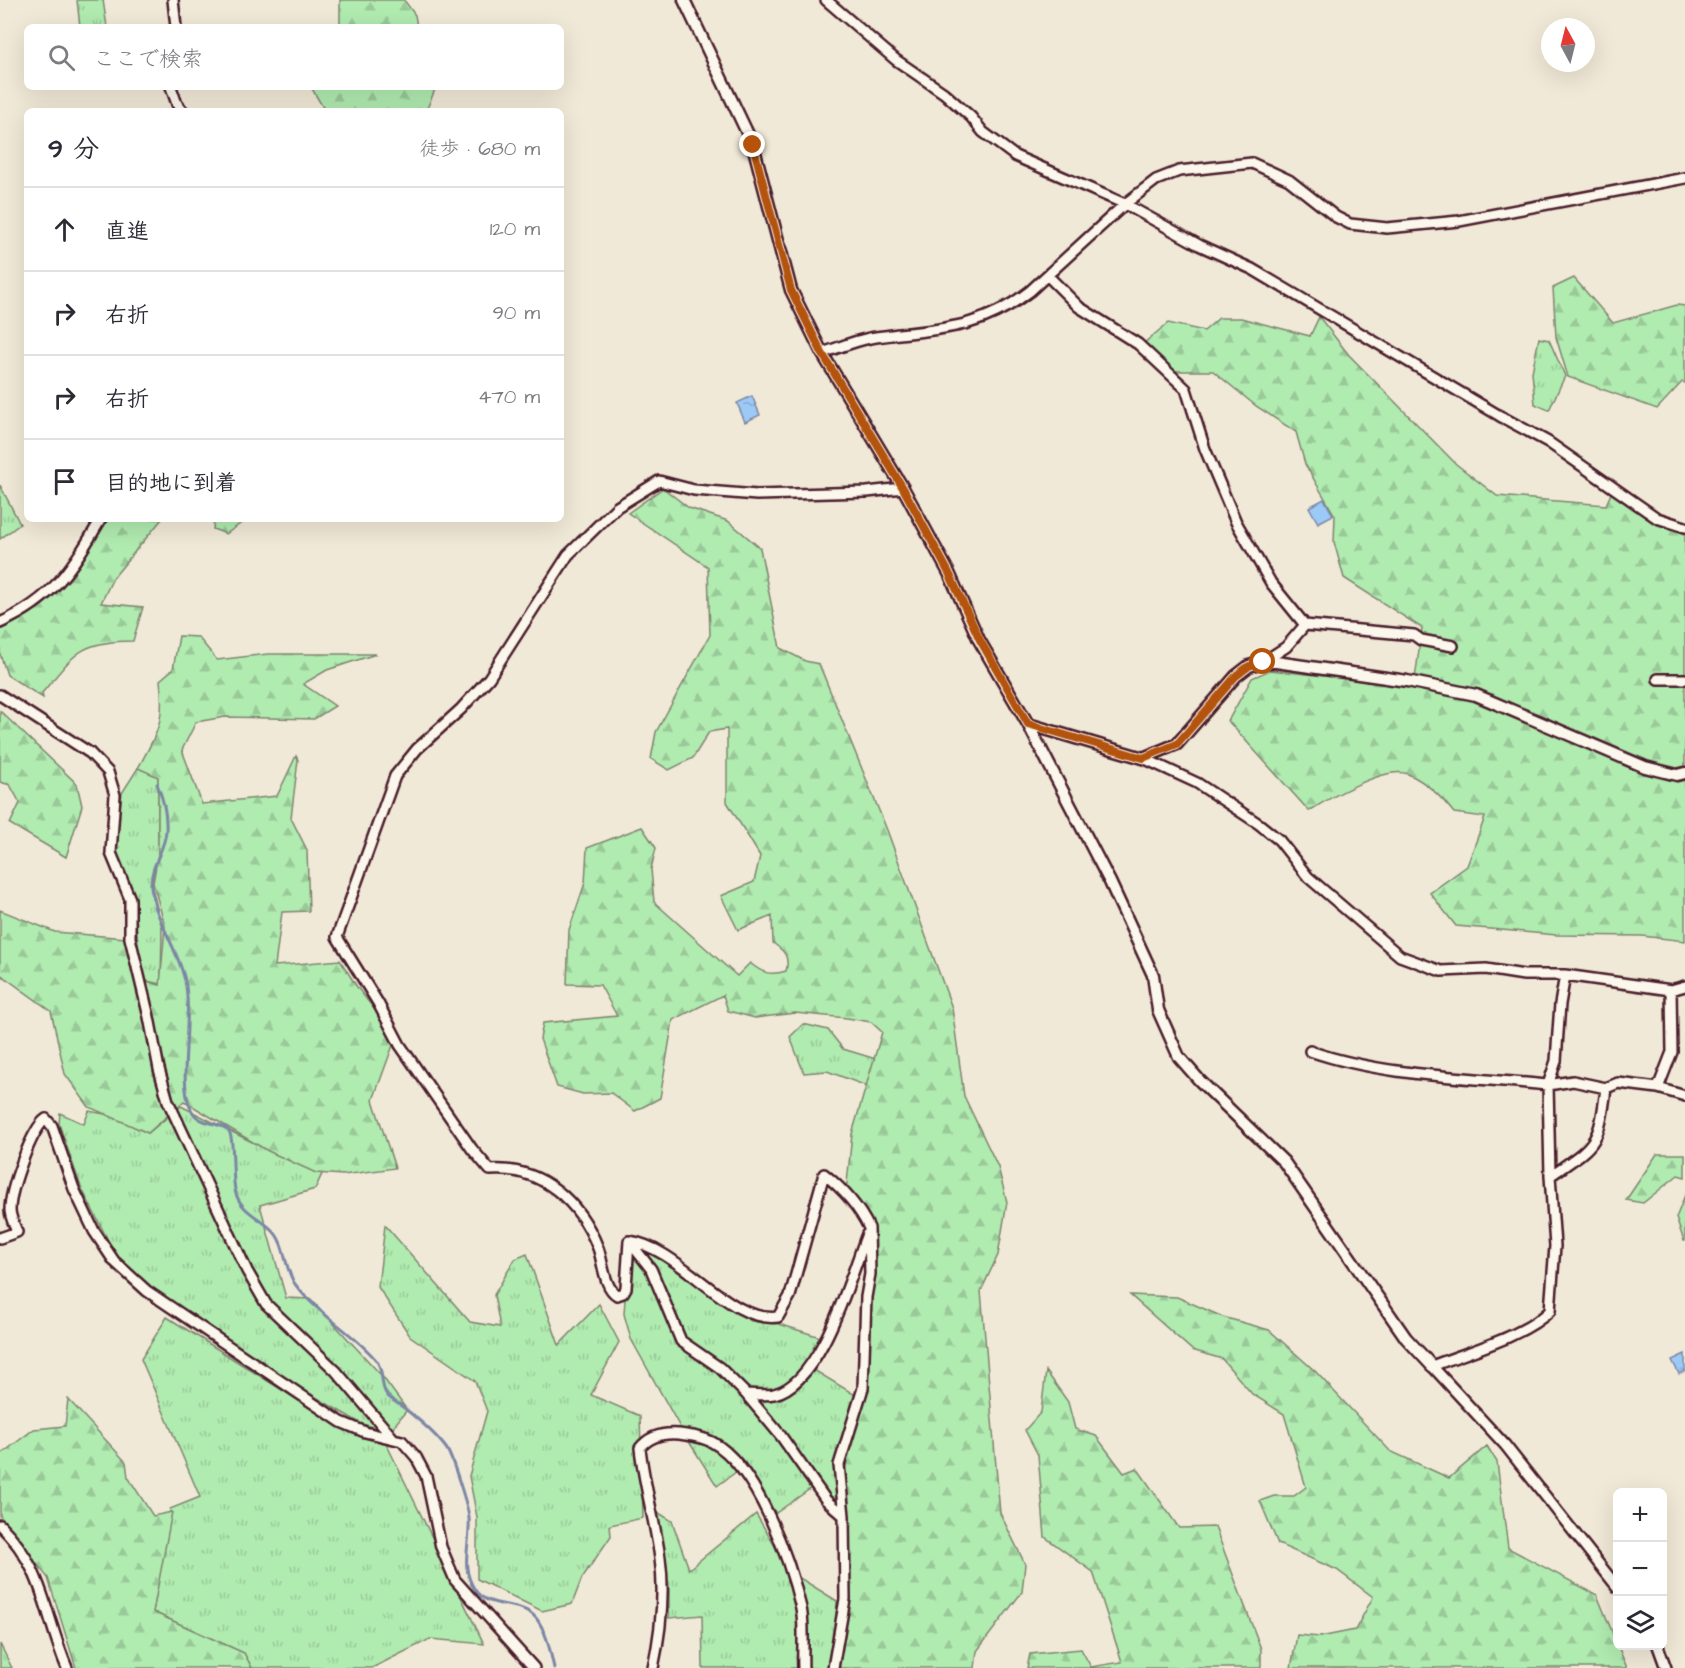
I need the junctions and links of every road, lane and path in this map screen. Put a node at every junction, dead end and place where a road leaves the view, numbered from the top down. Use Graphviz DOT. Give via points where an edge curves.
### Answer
graph roads {
  1 [pos="173,0"];
  2 [pos="684,0"];
  3 [pos="826,0"];
  4 [pos="176,24"];
  5 [pos="172,90"];
  6 [pos="180,108"];
  7 [pos="1685,178"];
  8 [pos="1125,204"];
  9 [pos="1048,276"];
  10 [pos="822,353"];
  11 [pos="903,488"];
  12 [pos="99,522"];
  13 [pos="1685,527"];
  14 [pos="0,623"];
  15 [pos="1305,625"];
  16 [pos="1453,646"];
  17 [pos="1263,662"];
  18 [pos="1658,679"];
  19 [pos="1685,679"];
  20 [pos="0,695"];
  21 [pos="1028,724"];
  22 [pos="1143,758"];
  23 [pos="1685,773"];
  24 [pos="1565,975"];
  25 [pos="1685,986"];
  26 [pos="1671,990"];
  27 [pos="1310,1051"];
  28 [pos="1548,1085"];
  29 [pos="1606,1088"];
  30 [pos="1658,1088"];
  31 [pos="1685,1096"];
  32 [pos="1550,1176"];
  33 [pos="869,1228"];
  34 [pos="0,1238"];
  35 [pos="629,1241"];
  36 [pos="1432,1366"];
  37 [pos="746,1394"];
  38 [pos="392,1437"];
  39 [pos="844,1516"];
  40 [pos="0,1525"];
  41 [pos="1613,1583"];
  42 [pos="1659,1650"];
  43 [pos="66,1668"];
  44 [pos="534,1668"];
  45 [pos="653,1668"];
  46 [pos="803,1668"];
  47 [pos="833,1668"];
  48 [pos="1666,1668"];
  1 -- 4 [label="street"];
  2 -- 10 [label="street" via="753,145 791,290"];
  3 -- 8 [label="street" via="896,60 944,93 983,132 1015,156"];
  5 -- 6 [label="street"];
  7 -- 8 [label="street" via="1459,221 1387,228 1350,224 1289,180 1252,163 1179,171 1156,180"];
  8 -- 9 [label="street"];
  8 -- 13 [label="street" via="1323,310 1548,442 1657,518"];
  9 -- 10 [label="street" via="1014,303 977,322 867,339"];
  9 -- 15 [label="street" via="1079,307 1138,344 1186,389 1205,449 1236,522 1271,583"];
  10 -- 11 [label="street"];
  11 -- 21 [label="street" via="980,640"];
  11 -- 35 [label="street" via="757,495 694,490 658,481 650,484 617,507 568,555 489,678 394,776 384,802 337,937 400,1045 472,1149 490,1170 509,1168 536,1177 573,1203 598,1248 610,1289 617,1295 626,1288"];
  12 -- 14 [label="street" via="55,587 25,612"];
  15 -- 16 [label="street" via="1414,635"];
  15 -- 17 [label="street" via="1286,648"];
  17 -- 22 [label="street" via="1236,676 1177,744"];
  17 -- 23 [label="street" via="1329,669 1476,695 1645,767 1677,775"];
  18 -- 19 [label="street"];
  20 -- 38 [label="street" via="90,753 108,771 115,795 111,853 130,899 130,938 168,1101 266,1304 336,1371"];
  21 -- 22 [label="street"];
  21 -- 36 [label="street" via="1133,928 1153,975 1158,1010 1179,1057 1284,1162 1406,1338"];
  22 -- 24 [label="street" via="1197,783 1259,824 1279,840 1308,877 1400,956 1441,971 1486,969 1524,975"];
  24 -- 26 [label="street"];
  24 -- 28 [label="street" via="1556,1061"];
  25 -- 26 [label="street"];
  26 -- 30 [label="street" via="1672,1052"];
  27 -- 28 [label="street" via="1391,1069"];
  28 -- 29 [label="street" via="1573,1081"];
  28 -- 32 [label="street"];
  29 -- 30 [label="street" via="1618,1083"];
  29 -- 32 [label="street" via="1599,1133 1588,1151"];
  30 -- 31 [label="street"];
  32 -- 36 [label="street" via="1555,1246 1550,1311 1516,1332"];
  33 -- 35 [label="street" via="843,1189 824,1174 790,1296 778,1317 764,1319 748,1315 640,1242"];
  33 -- 37 [label="street" via="822,1350 803,1377 775,1394"];
  33 -- 39 [label="street" via="870,1274 862,1388 839,1465"];
  34 -- 38 [label="street" via="17,1232 9,1211 14,1186 40,1123 46,1119 52,1125 74,1189 94,1231 114,1261 147,1291 341,1422"];
  35 -- 37 [label="street" via="651,1269 681,1341 720,1368"];
  36 -- 41 [label="street" via="1505,1445"];
  37 -- 39 [label="street" via="826,1500"];
  38 -- 44 [label="street" via="402,1441 416,1457 426,1476 441,1547 455,1580"];
  39 -- 47 [label="street" via="845,1599"];
  40 -- 43 [label="street" via="16,1541 39,1579"];
  42 -- 48 [label="street"];
  45 -- 46 [label="street" via="663,1598 660,1557 640,1448 645,1442 668,1434 704,1439 724,1450 745,1474 771,1516 801,1610"];
}
